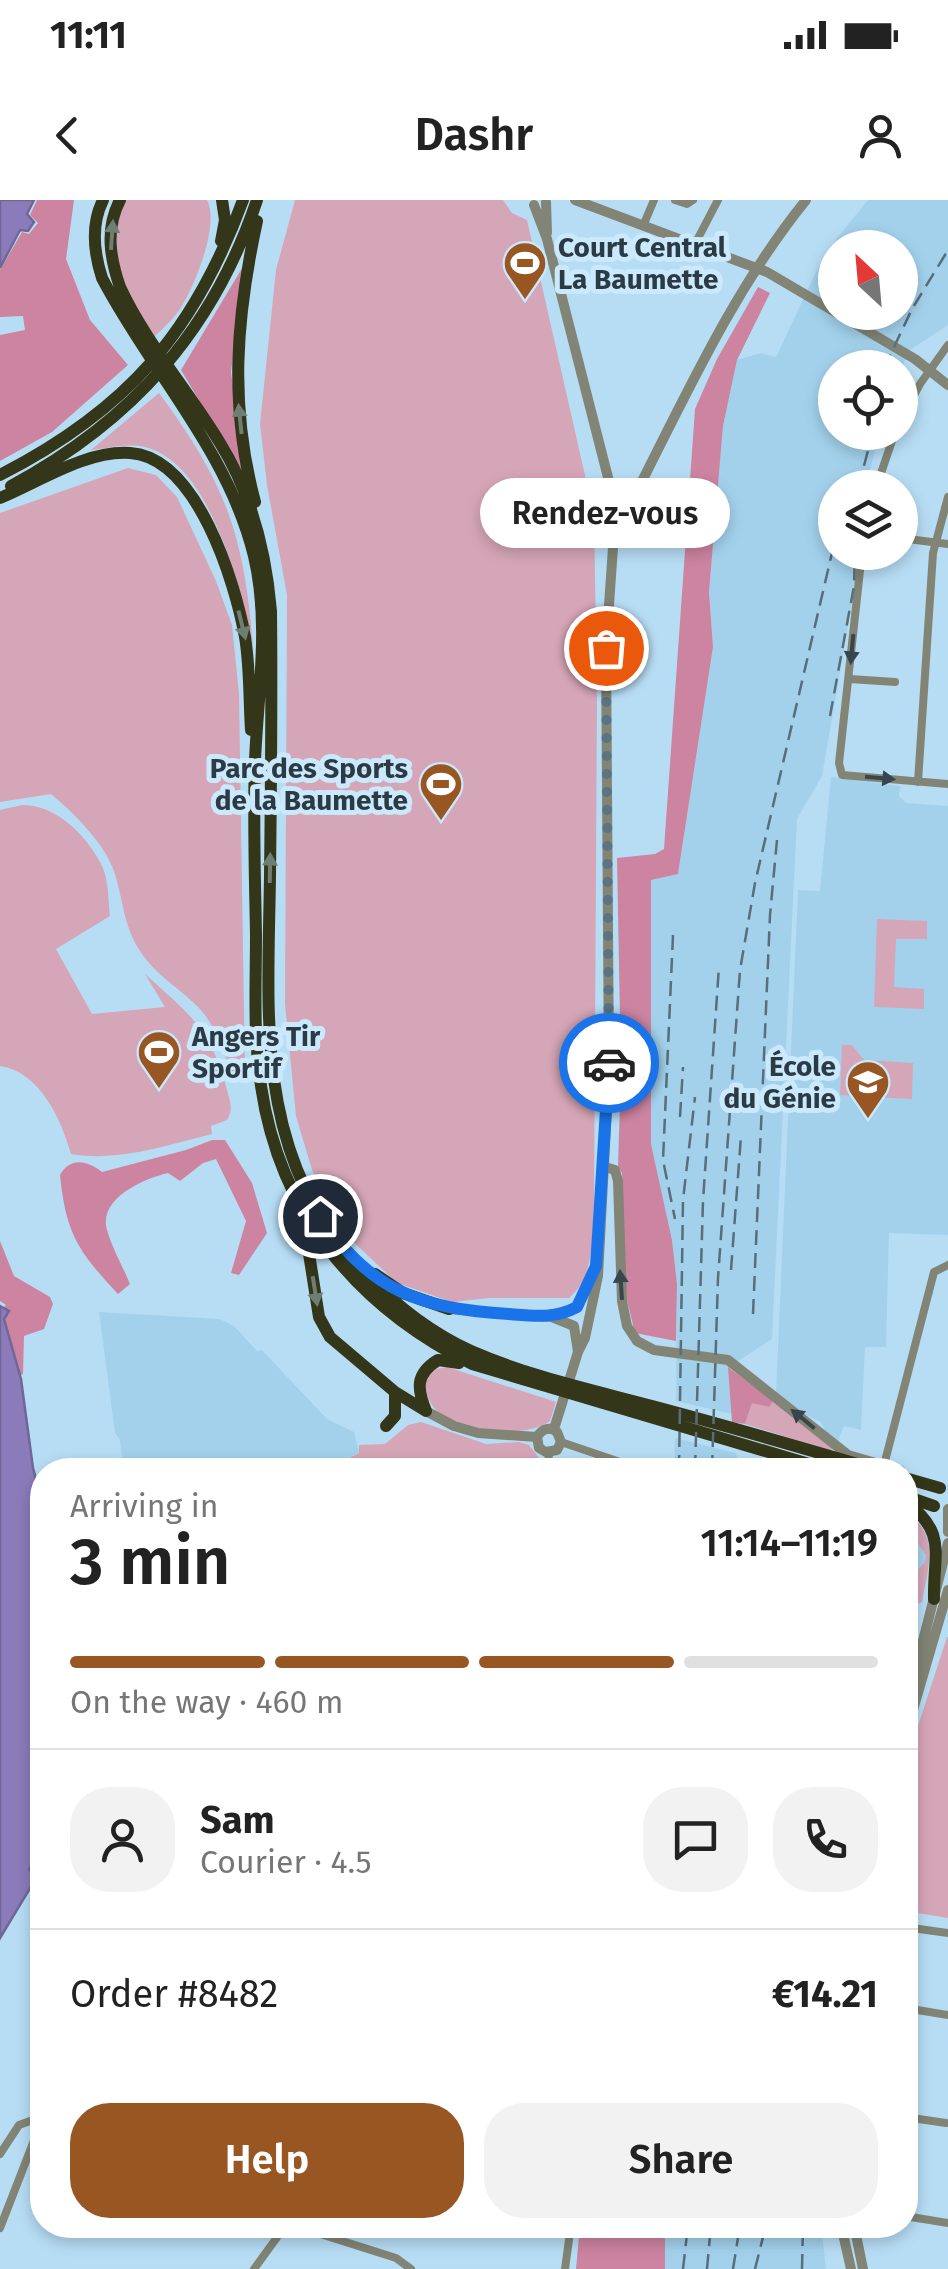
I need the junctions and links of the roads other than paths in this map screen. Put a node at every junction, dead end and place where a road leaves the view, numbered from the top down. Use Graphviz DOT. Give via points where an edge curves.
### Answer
graph roads {
  1 [pos="103,200"];
  2 [pos="120,200"];
  3 [pos="222,200"];
  4 [pos="244,200"];
  5 [pos="259,200"];
  6 [pos="522,200"];
  7 [pos="575,200"];
  8 [pos="654,200"];
  9 [pos="676,200"];
  10 [pos="693,200"];
  11 [pos="718,200"];
  12 [pos="806,200"];
  13 [pos="543,202"];
  14 [pos="644,226"];
  15 [pos="696,244"];
  16 [pos="755,266"];
  17 [pos="175,338"];
  18 [pos="948,345"];
  19 [pos="930,372"];
  20 [pos="136,384"];
  21 [pos="948,385"];
  22 [pos="918,388"];
  23 [pos="0,474"];
  24 [pos="0,494"];
  25 [pos="612,497"];
  26 [pos="948,497"];
  27 [pos="627,502"];
  28 [pos="615,518"];
  29 [pos="918,541"];
  30 [pos="935,543"];
  31 [pos="948,544"];
  32 [pos="262,548"];
  33 [pos="860,570"];
  34 [pos="850,679"];
  35 [pos="895,682"];
  36 [pos="255,762"];
  37 [pos="918,782"];
  38 [pos="948,784"];
  39 [pos="605,1167"];
  40 [pos="294,1197"];
  41 [pos="352,1260"];
  42 [pos="948,1265"];
  43 [pos="596,1266"];
  44 [pos="449,1309"];
  45 [pos="574,1309"];
  46 [pos="552,1317"];
  47 [pos="587,1319"];
  48 [pos="572,1325"];
  49 [pos="578,1352"];
  50 [pos="523,1356"];
  51 [pos="472,1364"];
  52 [pos="534,1372"];
  53 [pos="552,1383"];
  54 [pos="395,1392"];
  55 [pos="586,1393"];
  56 [pos="426,1412"];
  57 [pos="386,1426"];
  58 [pos="554,1430"];
  59 [pos="538,1437"];
  60 [pos="561,1442"];
  61 [pos="549,1452"];
  62 [pos="549,1458"];
  63 [pos="607,1458"];
  64 [pos="791,1458"];
  65 [pos="842,1458"];
  66 [pos="856,1458"];
  67 [pos="884,1458"];
  68 [pos="918,1479"];
  69 [pos="940,1488"];
  70 [pos="918,1502"];
  71 [pos="943,1510"];
  72 [pos="918,1511"];
  73 [pos="948,1532"];
  74 [pos="948,1543"];
  75 [pos="948,1590"];
  76 [pos="934,1599"];
  77 [pos="948,1607"];
  78 [pos="944,1621"];
  79 [pos="918,1661"];
  80 [pos="918,1698"];
  81 [pos="918,1927"];
  82 [pos="948,1933"];
  83 [pos="918,2010"];
  84 [pos="948,2016"];
  85 [pos="918,2118"];
  86 [pos="947,2120"];
  87 [pos="30,2121"];
  88 [pos="30,2151"];
  89 [pos="0,2154"];
  90 [pos="918,2218"];
  91 [pos="948,2222"];
  92 [pos="0,2228"];
  93 [pos="279,2238"];
  94 [pos="332,2238"];
  95 [pos="570,2238"];
  96 [pos="844,2238"];
  97 [pos="857,2238"];
  98 [pos="254,2269"];
  99 [pos="411,2269"];
  100 [pos="565,2269"];
  101 [pos="850,2269"];
  102 [pos="863,2269"];
  1 -- 36 [label="highway" via="96,226 102,278 215,454 254,557 263,654"];
  32 -- 2 [label="highway, one-way" via="226,453 120,287 110,243"];
  3 -- 17 [label="highway" via="226,220 217,252"];
  4 -- 17 [label="highway"];
  5 -- 17 [label="highway" via="228,270"];
  32 -- 5 [label="highway, one-way" via="237,372"];
  6 -- 13 [label="street"];
  7 -- 14 [label="street"];
  8 -- 14 [label="street"];
  9 -- 10 [label="street"];
  11 -- 15 [label="street"];
  12 -- 16 [label="street"];
  13 -- 25 [label="street"];
  14 -- 15 [label="street"];
  15 -- 16 [label="street"];
  16 -- 19 [label="street"];
  16 -- 27 [label="street"];
  17 -- 20 [label="highway"];
  18 -- 19 [label="street"];
  19 -- 21 [label="street"];
  19 -- 22 [label="street"];
  20 -- 23 [label="highway" via="50,448"];
  20 -- 24 [label="highway" via="77,447"];
  24 -- 36 [label="highway, one-way" via="117,453 146,456 177,478 211,532 242,624"];
  25 -- 27 [label="street"];
  25 -- 28 [label="street" via="606,508"];
  26 -- 30 [label="street"];
  27 -- 28 [label="street" via="626,514"];
  28 -- 39 [label="street" via="606,648"];
  29 -- 30 [label="street"];
  30 -- 31 [label="street"];
  30 -- 37 [label="street"];
  41 -- 32 [label="highway, one-way" via="304,1188 272,1076 272,611"];
  33 -- 34 [label="street, one-way"];
  34 -- 35 [label="street"];
  34 -- 37 [label="street, one-way" via="842,775"];
  36 -- 40 [label="highway" via="258,1062 268,1125"];
  37 -- 38 [label="street"];
  39 -- 43 [label="street"];
  66 -- 39 [label="street, one-way" via="728,1360 654,1350 637,1341 622,1301 618,1181"];
  40 -- 51 [label="highway" via="329,1251 373,1299 424,1339"];
  40 -- 54 [label="highway, one-way" via="319,1317 330,1337"];
  41 -- 44 [label="highway" via="403,1293"];
  41 -- 52 [label="highway" via="443,1336"];
  42 -- 67 [label="street" via="934,1272"];
  43 -- 45 [label="street"];
  43 -- 47 [label="street"];
  44 -- 46 [label="street"];
  45 -- 46 [label="street"];
  45 -- 47 [label="street" via="585,1310"];
  45 -- 48 [label="street"];
  46 -- 48 [label="street"];
  47 -- 48 [label="street"];
  47 -- 49 [label="street"];
  48 -- 49 [label="street"];
  49 -- 58 [label="street"];
  50 -- 52 [label="highway"];
  51 -- 53 [label="highway"];
  51 -- 56 [label="highway" via="438,1360 422,1372 418,1387"];
  52 -- 53 [label="highway"];
  53 -- 55 [label="highway"];
  54 -- 56 [label="highway"];
  54 -- 57 [label="highway" via="395,1416"];
  55 -- 64 [label="highway"];
  55 -- 65 [label="highway"];
  56 -- 59 [label="street" via="478,1434"];
  58 -- 59 [label="street"];
  58 -- 60 [label="street"];
  59 -- 61 [label="street"];
  60 -- 61 [label="street"];
  60 -- 63 [label="street"];
  61 -- 62 [label="street"];
  68 -- 69 [label="highway"];
  70 -- 71 [label="highway"];
  71 -- 73 [label="street"];
  72 -- 76 [label="highway" via="935,1534"];
  74 -- 76 [label="street"];
  75 -- 78 [label="street"];
  76 -- 79 [label="street"];
  77 -- 78 [label="street"];
  78 -- 80 [label="street"];
  81 -- 82 [label="street"];
  83 -- 84 [label="street"];
  85 -- 86 [label="street"];
  87 -- 89 [label="street" via="21,2123"];
  88 -- 92 [label="street"];
  90 -- 91 [label="street"];
  93 -- 98 [label="street"];
  94 -- 99 [label="street"];
  95 -- 100 [label="street"];
  96 -- 101 [label="street"];
  97 -- 102 [label="street"];
}
